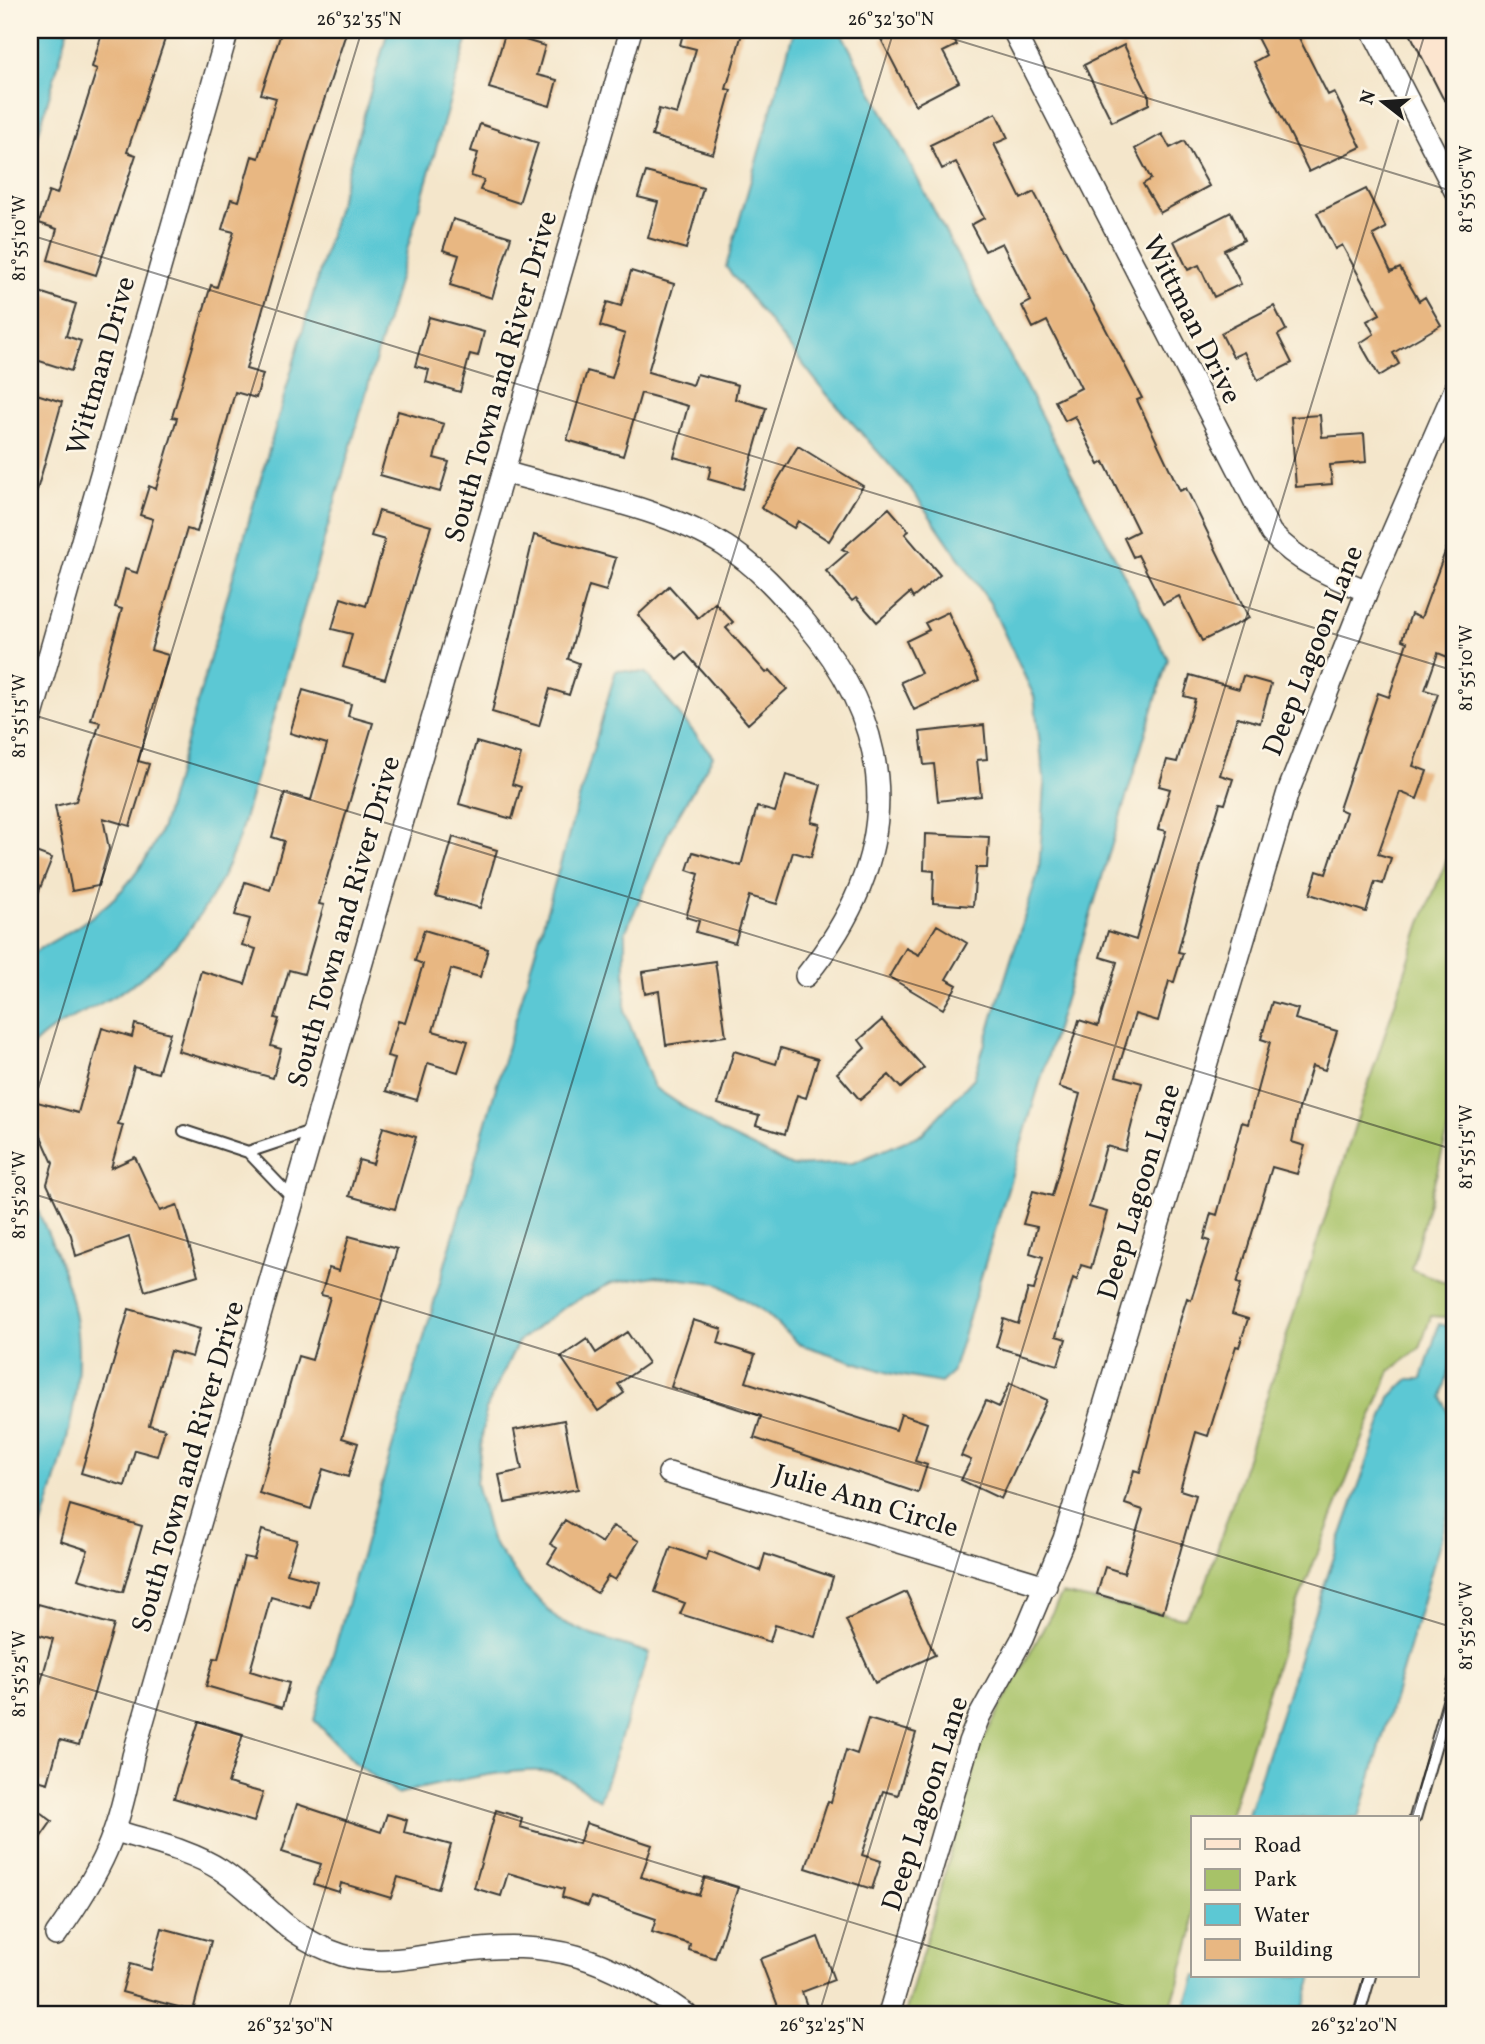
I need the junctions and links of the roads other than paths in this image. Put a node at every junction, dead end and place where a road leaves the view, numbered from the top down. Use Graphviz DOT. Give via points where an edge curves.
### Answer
graph roads {
  1 [pos="228,30"];
  2 [pos="631,30"];
  3 [pos="1013,30"];
  4 [pos="1373,30"];
  5 [pos="1425,30"];
  6 [pos="1455,89"];
  7 [pos="1455,191"];
  8 [pos="1455,389"];
  9 [pos="505,472"];
  10 [pos="1367,591"];
  11 [pos="31,719"];
  12 [pos="806,976"];
  13 [pos="314,1130"];
  14 [pos="184,1131"];
  15 [pos="248,1152"];
  16 [pos="294,1200"];
  17 [pos="669,1473"];
  18 [pos="1046,1586"];
  19 [pos="1455,1677"];
  20 [pos="1416,1816"];
  21 [pos="117,1831"];
  22 [pos="56,1935"];
  23 [pos="1369,1978"];
  24 [pos="686,2014"];
  25 [pos="889,2014"];
  26 [pos="1359,2014"];
  1 -- 11 [label="street, Wittman Drive"];
  2 -- 9 [label="street, South Town and River Drive"];
  3 -- 10 [label="street, Wittman Drive" via="1271,533 1310,566"];
  4 -- 7 [label="street"];
  5 -- 6 [label="main road"];
  8 -- 10 [label="street, Deep Lagoon Lane"];
  9 -- 12 [label="street" via="670,519 724,545 773,586 840,666 869,731 877,785 875,839 860,890 838,933"];
  9 -- 13 [label="street, South Town and River Drive"];
  10 -- 18 [label="street, Deep Lagoon Lane" via="1288,792 1064,1539"];
  13 -- 15 [label="lane"];
  13 -- 16 [label="street, South Town and River Drive"];
  14 -- 15 [label="lane"];
  15 -- 16 [label="lane"];
  16 -- 21 [label="street, South Town and River Drive" via="133,1756"];
  17 -- 18 [label="street, Julie Ann Circle"];
  18 -- 25 [label="street, Deep Lagoon Lane" via="969,1742"];
  19 -- 20 [label="lane"];
  21 -- 22 [label="street" via="101,1867"];
  21 -- 24 [label="street" via="198,1857 240,1884 289,1930 335,1952 369,1960 504,1947 568,1951 616,1970"];
  23 -- 26 [label="lane"];
}
